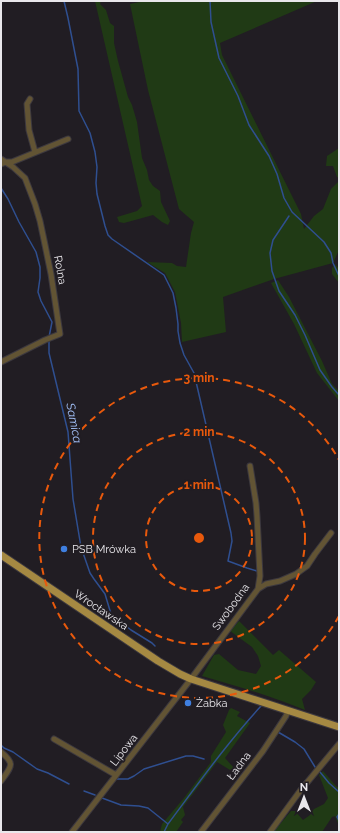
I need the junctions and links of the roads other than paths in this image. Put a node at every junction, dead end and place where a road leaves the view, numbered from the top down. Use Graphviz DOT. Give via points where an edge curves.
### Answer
graph roads {
  1 [pos="30,99"];
  2 [pos="68,139"];
  3 [pos="35,152"];
  4 [pos="1,159"];
  5 [pos="4,163"];
  6 [pos="1,362"];
  7 [pos="250,466"];
  8 [pos="331,533"];
  9 [pos="1,555"];
  10 [pos="258,589"];
  11 [pos="191,679"];
  12 [pos="288,710"];
  13 [pos="339,727"];
  14 [pos="54,739"];
  15 [pos="339,744"];
  16 [pos="1,752"];
  17 [pos="116,775"];
  18 [pos="1,781"];
  19 [pos="72,832"];
  20 [pos="201,832"];
  21 [pos="270,832"];
  1 -- 3 [label="street" via="27,104 29,130"];
  2 -- 3 [label="street"];
  3 -- 5 [label="street"];
  4 -- 5 [label="street, Rolna"];
  5 -- 6 [label="street, Rolna" via="25,178 40,221 60,334"];
  7 -- 10 [label="street, Swobodna" via="257,516 260,576"];
  8 -- 10 [label="street" via="307,566 296,574"];
  9 -- 11 [label="main road, Wrocławska" via="158,661"];
  10 -- 11 [label="street, Swobodna"];
  11 -- 12 [label="main road, Wrocławska"];
  11 -- 17 [label="street, Lipowa"];
  12 -- 13 [label="main road"];
  12 -- 20 [label="street, Ładna" via="263,750"];
  14 -- 17 [label="street"];
  15 -- 21 [label="street"];
  16 -- 18 [label="street" via="9,760 10,765"];
  17 -- 19 [label="street, Lipowa"];
}
